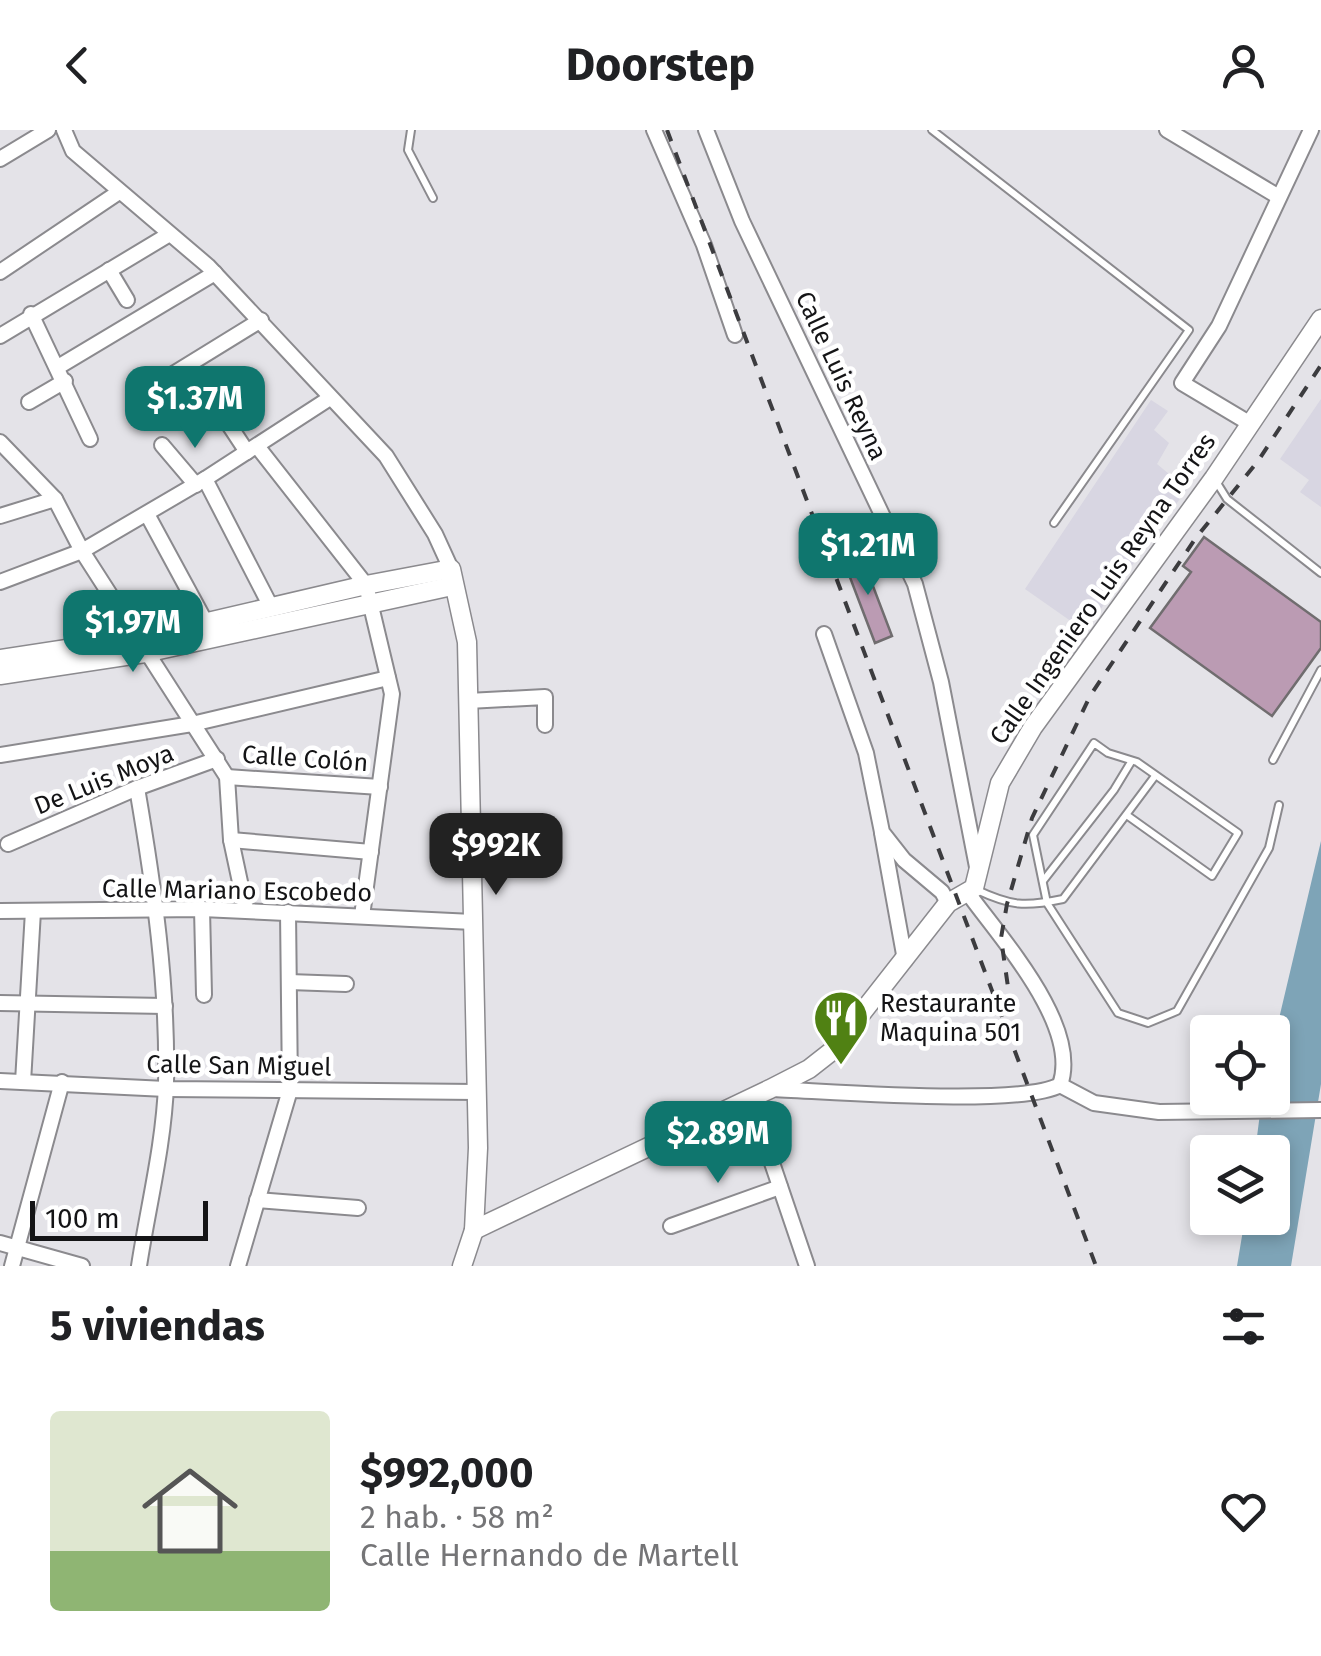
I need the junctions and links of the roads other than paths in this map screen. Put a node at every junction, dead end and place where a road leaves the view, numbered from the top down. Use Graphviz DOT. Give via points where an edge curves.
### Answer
graph roads {
  1 [pos="48,130"];
  2 [pos="64,130"];
  3 [pos="411,130"];
  4 [pos="654,130"];
  5 [pos="706,130"];
  6 [pos="932,130"];
  7 [pos="1166,130"];
  8 [pos="1311,130"];
  9 [pos="0,138"];
  10 [pos="16,150"];
  11 [pos="0,160"];
  12 [pos="119,192"];
  13 [pos="1279,197"];
  14 [pos="434,198"];
  15 [pos="168,235"];
  16 [pos="109,270"];
  17 [pos="0,272"];
  18 [pos="215,273"];
  19 [pos="127,300"];
  20 [pos="31,314"];
  21 [pos="1321,318"];
  22 [pos="261,320"];
  23 [pos="734,334"];
  24 [pos="0,336"];
  25 [pos="62,374"];
  26 [pos="136,397"];
  27 [pos="330,398"];
  28 [pos="28,402"];
  29 [pos="216,404"];
  30 [pos="1249,423"];
  31 [pos="90,439"];
  32 [pos="0,442"];
  33 [pos="162,445"];
  34 [pos="252,449"];
  35 [pos="1214,478"];
  36 [pos="200,482"];
  37 [pos="54,499"];
  38 [pos="146,514"];
  39 [pos="0,516"];
  40 [pos="1054,523"];
  41 [pos="82,551"];
  42 [pos="1321,573"];
  43 [pos="451,578"];
  44 [pos="0,582"];
  45 [pos="367,594"];
  46 [pos="271,607"];
  47 [pos="206,622"];
  48 [pos="824,634"];
  49 [pos="142,646"];
  50 [pos="0,659"];
  51 [pos="1321,670"];
  52 [pos="0,676"];
  53 [pos="388,678"];
  54 [pos="468,701"];
  55 [pos="192,724"];
  56 [pos="545,724"];
  57 [pos="0,755"];
  58 [pos="217,759"];
  59 [pos="1273,760"];
  60 [pos="1131,762"];
  61 [pos="227,776"];
  62 [pos="1155,776"];
  63 [pos="380,787"];
  64 [pos="137,788"];
  65 [pos="1279,805"];
  66 [pos="1128,816"];
  67 [pos="882,832"];
  68 [pos="231,840"];
  69 [pos="8,844"];
  70 [pos="371,852"];
  71 [pos="1043,882"];
  72 [pos="974,886"];
  73 [pos="948,902"];
  74 [pos="1047,902"];
  75 [pos="202,909"];
  76 [pos="158,910"];
  77 [pos="246,910"];
  78 [pos="0,911"];
  79 [pos="33,911"];
  80 [pos="288,912"];
  81 [pos="362,916"];
  82 [pos="473,922"];
  83 [pos="906,960"];
  84 [pos="289,982"];
  85 [pos="346,984"];
  86 [pos="204,995"];
  87 [pos="0,1003"];
  88 [pos="30,1003"];
  89 [pos="165,1006"];
  90 [pos="0,1081"];
  91 [pos="23,1082"];
  92 [pos="62,1082"];
  93 [pos="1060,1084"];
  94 [pos="166,1089"];
  95 [pos="770,1089"];
  96 [pos="290,1090"];
  97 [pos="476,1092"];
  98 [pos="750,1098"];
  99 [pos="1321,1110"];
  100 [pos="780,1187"];
  101 [pos="257,1200"];
  102 [pos="358,1208"];
  103 [pos="670,1226"];
  104 [pos="474,1230"];
  105 [pos="0,1243"];
  106 [pos="16,1248"];
  107 [pos="12,1266"];
  108 [pos="82,1266"];
  109 [pos="138,1266"];
  110 [pos="238,1266"];
  111 [pos="462,1266"];
  112 [pos="807,1266"];
  1 -- 10 [label="street"];
  2 -- 12 [label="street" via="73,151"];
  3 -- 14 [label="lane" via="408,150"];
  4 -- 23 [label="street"];
  5 -- 72 [label="street, Calle Luis Reyna" via="742,221 915,584 941,682"];
  6 -- 40 [label="lane" via="1189,330"];
  7 -- 13 [label="street"];
  8 -- 13 [label="street"];
  9 -- 10 [label="street"];
  10 -- 11 [label="street"];
  12 -- 15 [label="street"];
  12 -- 17 [label="street"];
  13 -- 30 [label="street" via="1218,326 1182,382"];
  15 -- 16 [label="street"];
  15 -- 18 [label="street"];
  16 -- 19 [label="street"];
  16 -- 20 [label="street"];
  18 -- 22 [label="street"];
  18 -- 25 [label="street"];
  20 -- 24 [label="street"];
  20 -- 25 [label="street"];
  21 -- 30 [label="street, Calle Ingeniero Luis Reyna Torres"];
  22 -- 26 [label="street"];
  22 -- 27 [label="street"];
  25 -- 28 [label="street"];
  25 -- 31 [label="street"];
  27 -- 34 [label="street"];
  27 -- 43 [label="street" via="386,456 435,534"];
  29 -- 34 [label="street"];
  30 -- 35 [label="street, Calle Ingeniero Luis Reyna Torres"];
  32 -- 37 [label="street"];
  33 -- 36 [label="street"];
  34 -- 36 [label="street"];
  34 -- 45 [label="street"];
  35 -- 42 [label="lane" via="1227,499"];
  35 -- 72 [label="street, Calle Ingeniero Luis Reyna Torres" via="1033,727 1000,783"];
  36 -- 38 [label="street"];
  36 -- 46 [label="street"];
  37 -- 39 [label="street"];
  37 -- 41 [label="street"];
  38 -- 41 [label="street"];
  38 -- 47 [label="street"];
  41 -- 44 [label="street"];
  41 -- 49 [label="street"];
  43 -- 45 [label="street"];
  43 -- 54 [label="street" via="467,642"];
  45 -- 46 [label="street"];
  45 -- 49 [label="street"];
  45 -- 53 [label="street"];
  46 -- 47 [label="street"];
  47 -- 49 [label="street"];
  48 -- 67 [label="street" via="866,752"];
  49 -- 50 [label="street"];
  49 -- 52 [label="street"];
  49 -- 55 [label="street"];
  51 -- 59 [label="lane"];
  53 -- 55 [label="street"];
  53 -- 63 [label="street" via="392,694"];
  54 -- 56 [label="street" via="545,697"];
  54 -- 82 [label="street"];
  55 -- 57 [label="street"];
  55 -- 58 [label="street"];
  58 -- 61 [label="street"];
  58 -- 64 [label="street, De Luis Moya"];
  60 -- 62 [label="lane"];
  60 -- 71 [label="lane"];
  60 -- 71 [label="lane" via="1094,743 1033,834"];
  61 -- 63 [label="street, Calle Colón"];
  61 -- 68 [label="street"];
  62 -- 66 [label="lane"];
  62 -- 66 [label="lane" via="1238,833 1212,876"];
  63 -- 70 [label="street"];
  64 -- 69 [label="street, De Luis Moya"];
  64 -- 76 [label="street"];
  65 -- 74 [label="lane" via="1269,848 1177,1010 1162,1020 1148,1023 1118,1013"];
  66 -- 74 [label="lane" via="1063,900"];
  67 -- 73 [label="street"];
  67 -- 83 [label="street"];
  68 -- 70 [label="street"];
  68 -- 77 [label="street"];
  70 -- 81 [label="street"];
  71 -- 74 [label="lane"];
  72 -- 73 [label="street"];
  72 -- 74 [label="lane" via="1006,904"];
  72 -- 93 [label="street, Calle Luis Reyna" via="1060,1032"];
  73 -- 83 [label="street"];
  75 -- 76 [label="street, Calle Mariano Escobedo"];
  75 -- 77 [label="street, Calle Mariano Escobedo"];
  75 -- 86 [label="street"];
  76 -- 79 [label="street, Calle Mariano Escobedo"];
  76 -- 89 [label="street"];
  77 -- 80 [label="street, Calle Mariano Escobedo"];
  78 -- 79 [label="street, Calle Mariano Escobedo"];
  79 -- 88 [label="street"];
  80 -- 81 [label="street, Calle Mariano Escobedo"];
  80 -- 84 [label="street"];
  81 -- 82 [label="street, Calle Mariano Escobedo"];
  82 -- 97 [label="street"];
  83 -- 95 [label="street" via="832,1052"];
  84 -- 85 [label="street"];
  84 -- 96 [label="street"];
  87 -- 88 [label="street"];
  88 -- 89 [label="street"];
  88 -- 91 [label="street"];
  89 -- 94 [label="street"];
  90 -- 91 [label="street, Calle San Miguel"];
  91 -- 92 [label="street, Calle San Miguel"];
  92 -- 94 [label="street, Calle San Miguel"];
  92 -- 106 [label="street"];
  93 -- 95 [label="street" via="1045,1093 968,1095"];
  93 -- 99 [label="street" via="1094,1104 1159,1112"];
  94 -- 96 [label="street, Calle San Miguel"];
  94 -- 109 [label="street"];
  95 -- 98 [label="street"];
  96 -- 97 [label="street, Calle San Miguel"];
  96 -- 101 [label="street"];
  97 -- 104 [label="street"];
  98 -- 100 [label="street"];
  98 -- 104 [label="street"];
  100 -- 103 [label="street"];
  100 -- 112 [label="street"];
  101 -- 102 [label="street"];
  101 -- 110 [label="street"];
  104 -- 111 [label="street"];
  105 -- 106 [label="street"];
  106 -- 107 [label="street"];
  106 -- 108 [label="street"];
}
